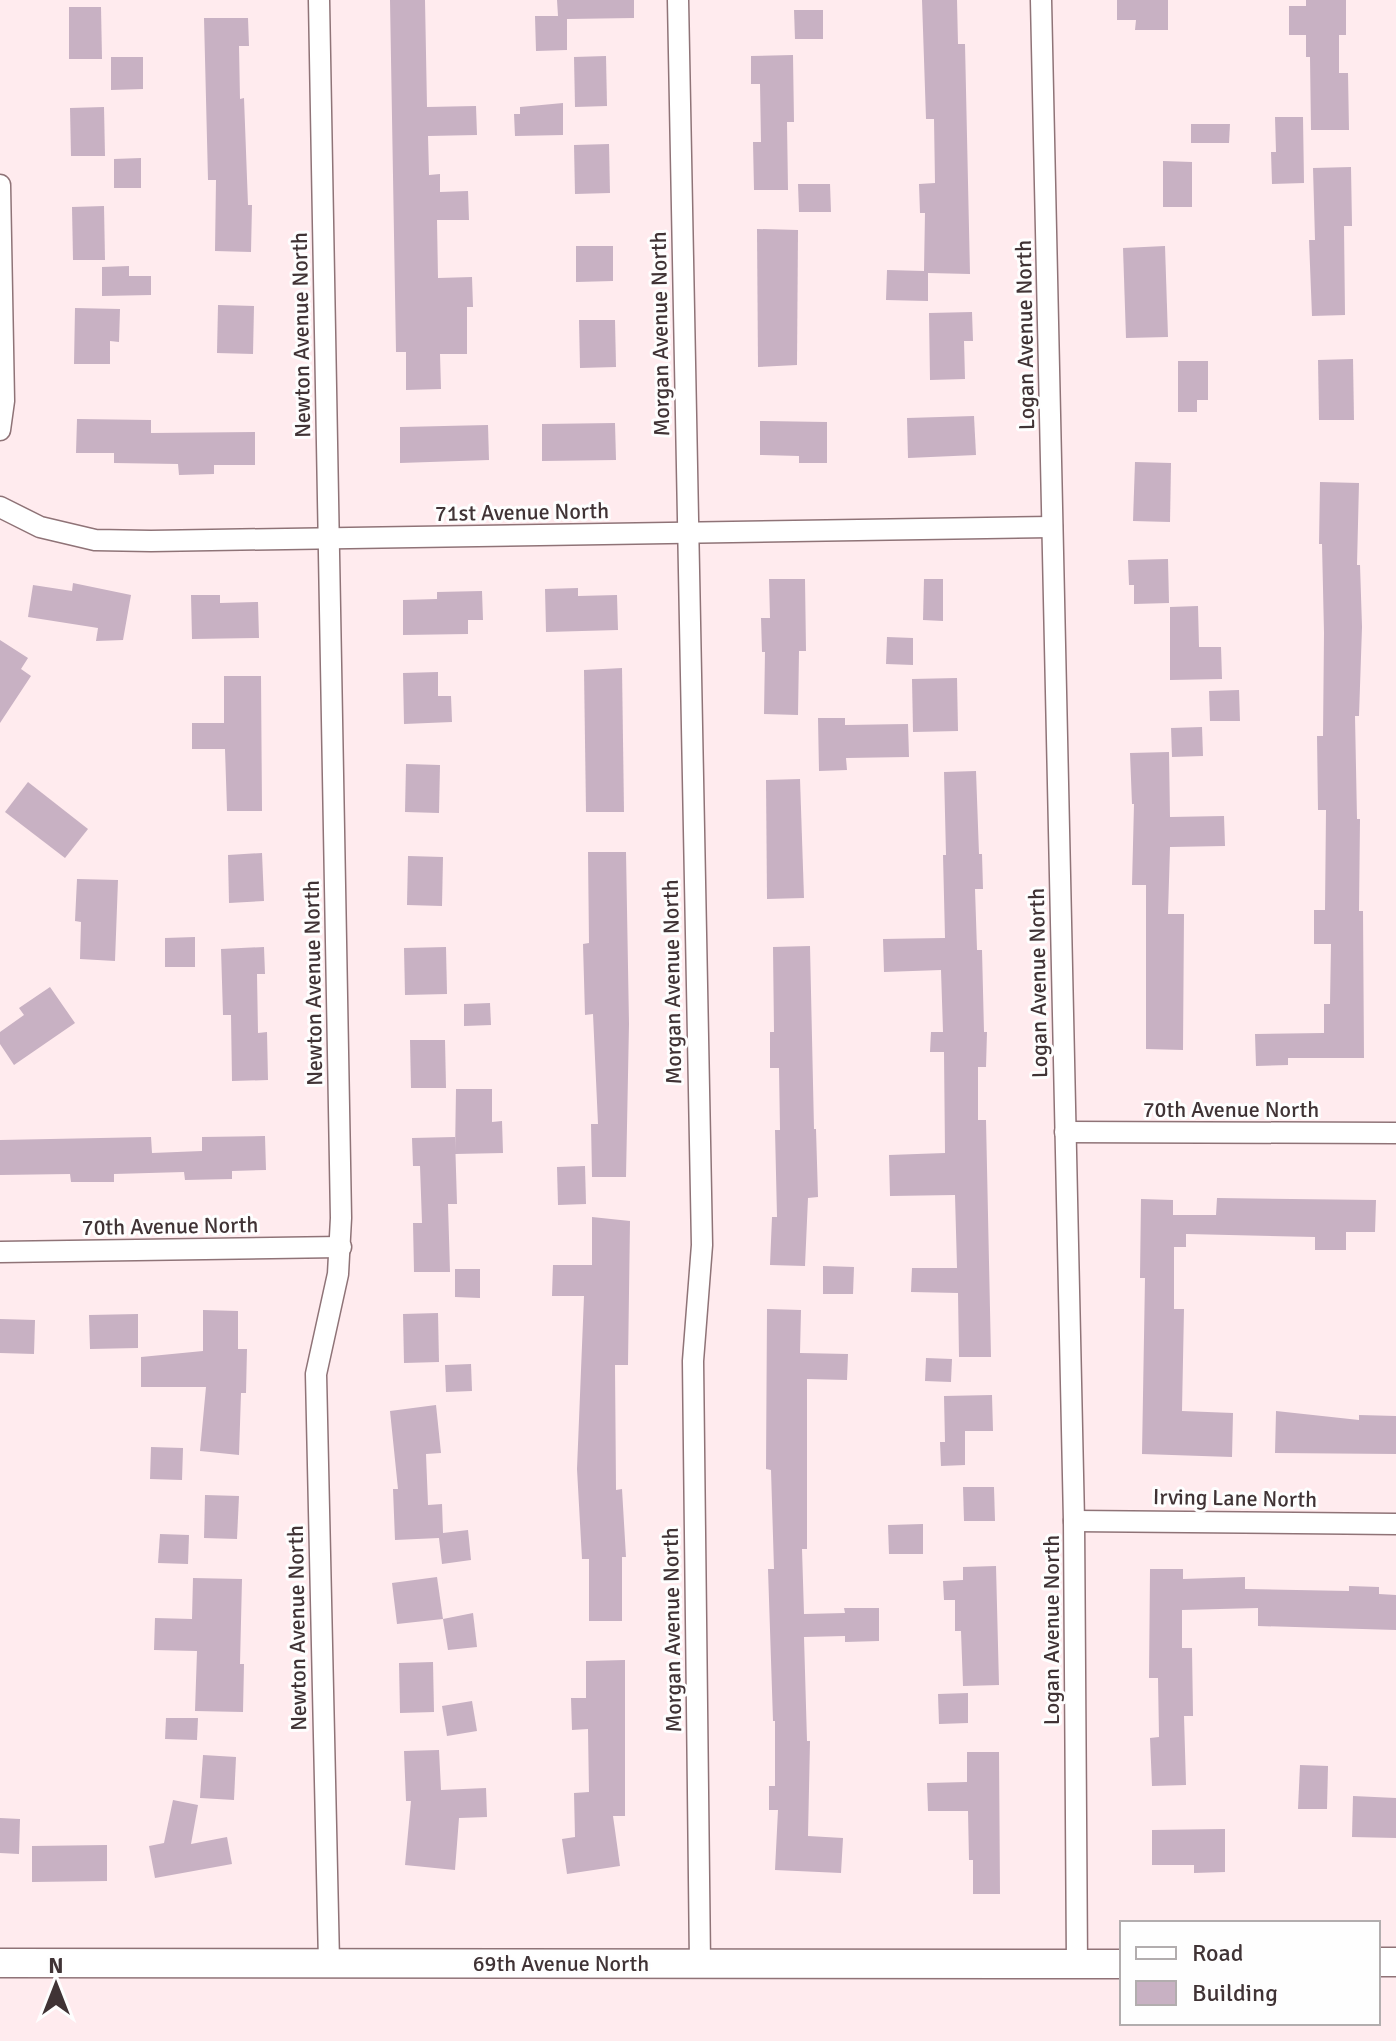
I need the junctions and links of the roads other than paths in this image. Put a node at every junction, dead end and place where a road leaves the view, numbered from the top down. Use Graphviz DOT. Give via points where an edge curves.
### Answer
graph roads {
  1 [pos="319,0"];
  2 [pos="678,0"];
  3 [pos="1041,0"];
  4 [pos="0,185"];
  5 [pos="0,430"];
  6 [pos="0,507"];
  7 [pos="1052,527"];
  8 [pos="688,533"];
  9 [pos="329,540"];
  10 [pos="1065,1132"];
  11 [pos="1396,1133"];
  12 [pos="341,1247"];
  13 [pos="0,1252"];
  14 [pos="1074,1521"];
  15 [pos="1396,1524"];
  16 [pos="329,1962"];
  17 [pos="0,1963"];
  18 [pos="700,1964"];
  19 [pos="1120,1964"];
  20 [pos="1077,1965"];
  1 -- 9 [label="street, Newton Avenue North"];
  2 -- 8 [label="street, Morgan Avenue North"];
  3 -- 7 [label="street, Logan Avenue North"];
  4 -- 5 [label="street"];
  6 -- 9 [label="street, 71st Avenue North" via="40,527 95,540"];
  7 -- 8 [label="street, 71st Avenue North"];
  7 -- 10 [label="street, Logan Avenue North"];
  8 -- 9 [label="street, 71st Avenue North"];
  8 -- 18 [label="street, Morgan Avenue North" via="702,1245 693,1361"];
  9 -- 12 [label="street, Newton Avenue North"];
  10 -- 11 [label="street, 70th Avenue North"];
  10 -- 14 [label="street, Logan Avenue North"];
  12 -- 13 [label="street, 70th Avenue North"];
  12 -- 16 [label="street, Newton Avenue North" via="316,1374"];
  14 -- 15 [label="street, Irving Lane North"];
  14 -- 20 [label="street, Logan Avenue North"];
  16 -- 17 [label="street, 69th Avenue North"];
  16 -- 18 [label="street, 69th Avenue North"];
  18 -- 20 [label="street, 69th Avenue North"];
  19 -- 20 [label="street, 69th Avenue North"];
}
